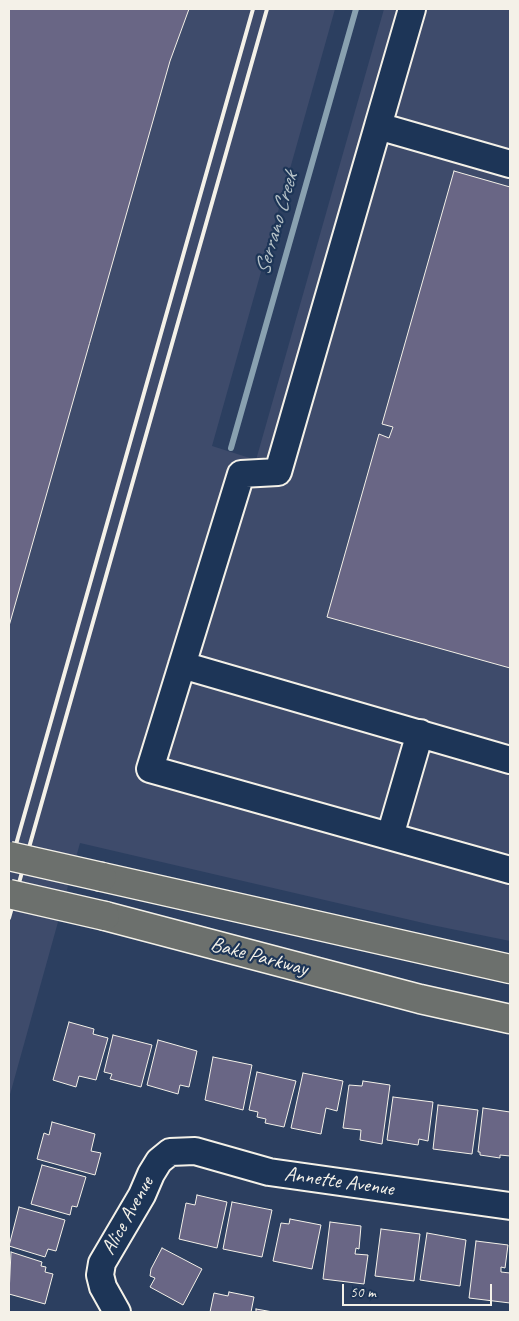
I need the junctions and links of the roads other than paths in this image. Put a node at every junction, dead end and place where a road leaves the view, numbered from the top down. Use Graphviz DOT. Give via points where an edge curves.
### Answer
graph roads {
  1 [pos="412,9"];
  2 [pos="378,126"];
  3 [pos="510,164"];
  4 [pos="182,665"];
  5 [pos="420,734"];
  6 [pos="510,760"];
  7 [pos="390,836"];
  8 [pos="9,856"];
  9 [pos="510,870"];
  10 [pos="9,894"];
  11 [pos="510,969"];
  12 [pos="510,1019"];
  13 [pos="170,1152"];
  14 [pos="510,1206"];
  15 [pos="117,1312"];
  1 -- 2 [label="street"];
  2 -- 3 [label="street"];
  2 -- 4 [label="street" via="278,472 241,474"];
  4 -- 5 [label="street"];
  4 -- 7 [label="street" via="150,769"];
  5 -- 6 [label="street"];
  5 -- 7 [label="street"];
  7 -- 9 [label="street"];
  8 -- 11 [label="main road, Bake Parkway, bridge"];
  10 -- 12 [label="main road, Bake Parkway, bridge" via="105,916 410,997"];
  13 -- 14 [label="street, Annette Avenue" via="195,1151 268,1172"];
  13 -- 15 [label="street, Alice Avenue" via="151,1174 102,1263 103,1288"];
}
